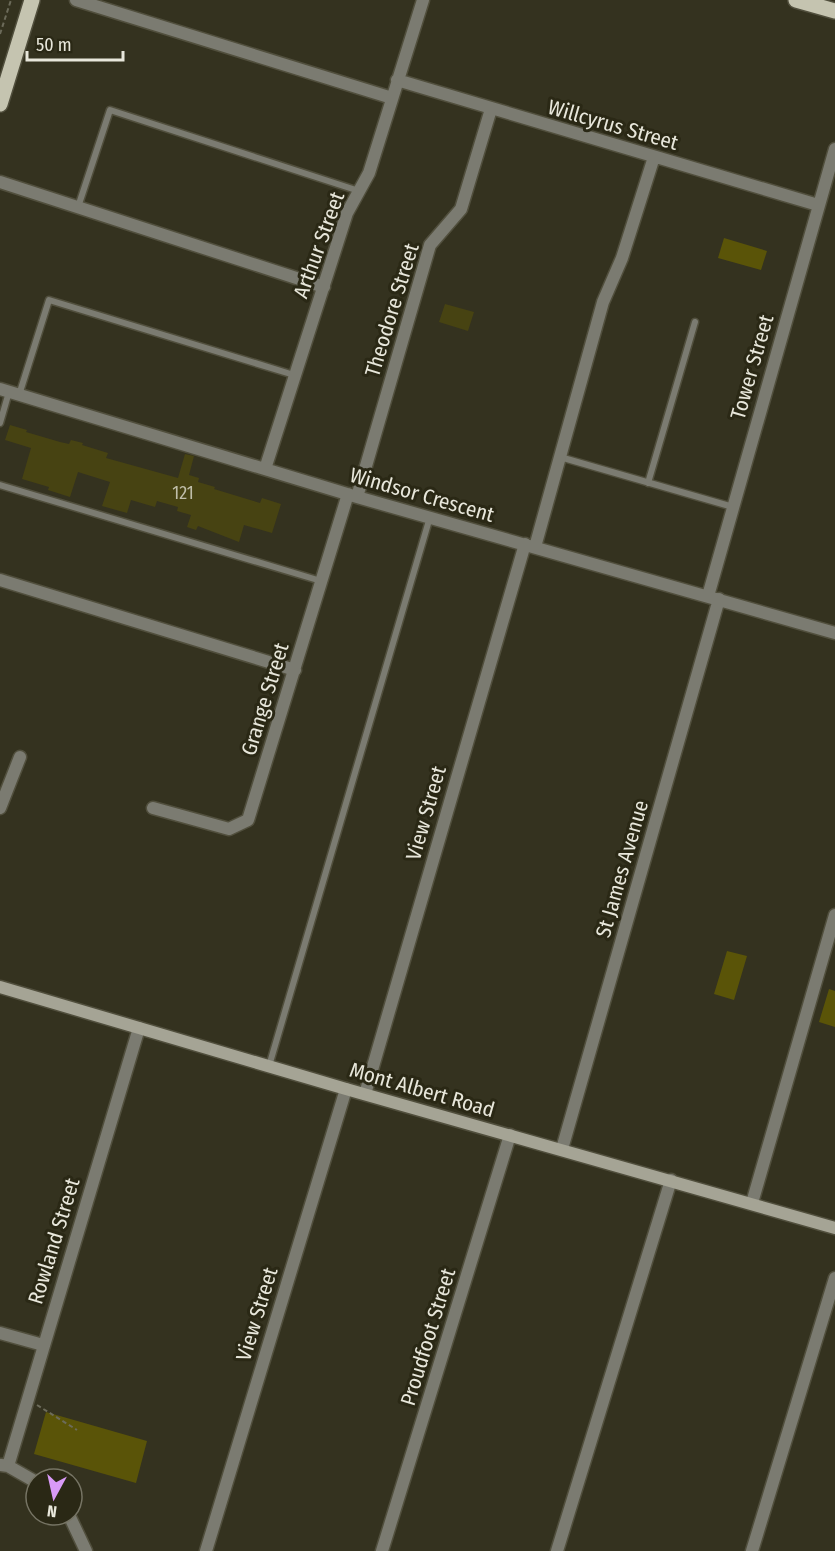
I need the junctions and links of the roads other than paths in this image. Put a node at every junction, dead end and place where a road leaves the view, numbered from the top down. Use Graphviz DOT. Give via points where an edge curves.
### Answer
graph roads {
  1 [pos="32,0"];
  2 [pos="76,0"];
  3 [pos="796,0"];
  4 [pos="420,1"];
  5 [pos="835,11"];
  6 [pos="397,80"];
  7 [pos="392,98"];
  8 [pos="0,104"];
  9 [pos="491,109"];
  10 [pos="835,149"];
  11 [pos="654,157"];
  12 [pos="0,182"];
  13 [pos="359,191"];
  14 [pos="818,206"];
  15 [pos="78,207"];
  16 [pos="324,287"];
  17 [pos="695,322"];
  18 [pos="296,376"];
  19 [pos="9,392"];
  20 [pos="0,423"];
  21 [pos="560,457"];
  22 [pos="265,470"];
  23 [pos="648,483"];
  24 [pos="0,485"];
  25 [pos="352,496"];
  26 [pos="733,507"];
  27 [pos="430,517"];
  28 [pos="530,545"];
  29 [pos="0,580"];
  30 [pos="322,581"];
  31 [pos="713,598"];
  32 [pos="835,633"];
  33 [pos="295,670"];
  34 [pos="20,758"];
  35 [pos="0,808"];
  36 [pos="153,808"];
  37 [pos="835,915"];
  38 [pos="0,987"];
  39 [pos="139,1028"];
  40 [pos="269,1066"];
  41 [pos="346,1089"];
  42 [pos="365,1094"];
  43 [pos="510,1135"];
  44 [pos="562,1149"];
  45 [pos="671,1180"];
  46 [pos="752,1203"];
  47 [pos="835,1228"];
  48 [pos="835,1278"];
  49 [pos="0,1333"];
  50 [pos="43,1345"];
  51 [pos="4,1466"];
  52 [pos="24,1476"];
  53 [pos="75,1527"];
  54 [pos="86,1551"];
  55 [pos="206,1551"];
  56 [pos="382,1551"];
  57 [pos="557,1551"];
  58 [pos="752,1551"];
  1 -- 8 [label="main road"];
  2 -- 7 [label="street"];
  3 -- 5 [label="main road"];
  4 -- 6 [label="street, Arthur Street"];
  6 -- 7 [label="street, Arthur Street"];
  6 -- 9 [label="street, Willcyrus Street"];
  7 -- 13 [label="street, Arthur Street" via="369,173"];
  9 -- 11 [label="street, Willcyrus Street"];
  9 -- 25 [label="street, Theodore Street" via="461,209 430,245"];
  10 -- 14 [label="street, Tower Street"];
  11 -- 14 [label="street, Willcyrus Street"];
  11 -- 21 [label="street, View Street" via="622,258 603,302"];
  12 -- 15 [label="street"];
  13 -- 15 [label="lane" via="110,110"];
  13 -- 16 [label="street, Arthur Street" via="347,213"];
  14 -- 26 [label="street, Tower Street"];
  15 -- 16 [label="street"];
  16 -- 18 [label="street, Arthur Street"];
  17 -- 23 [label="lane"];
  18 -- 19 [label="lane" via="49,300"];
  18 -- 22 [label="street, Arthur Street"];
  19 -- 20 [label="lane"];
  19 -- 22 [label="street, Windsor Crescent"];
  21 -- 23 [label="lane"];
  21 -- 28 [label="street, View Street"];
  22 -- 25 [label="street, Windsor Crescent"];
  23 -- 26 [label="lane"];
  24 -- 30 [label="lane"];
  25 -- 27 [label="street, Windsor Crescent"];
  25 -- 30 [label="street, Grange Street"];
  26 -- 31 [label="street, Tower Street"];
  27 -- 28 [label="street, Windsor Crescent"];
  27 -- 40 [label="lane"];
  28 -- 31 [label="street, Windsor Crescent"];
  28 -- 42 [label="street, View Street"];
  29 -- 33 [label="street"];
  30 -- 33 [label="street, Grange Street"];
  31 -- 32 [label="street, Windsor Crescent"];
  31 -- 44 [label="street, St James Avenue"];
  33 -- 36 [label="street, Grange Street" via="248,820 229,829"];
  34 -- 35 [label="street"];
  37 -- 46 [label="street"];
  38 -- 39 [label="main road, Mont Albert Road"];
  39 -- 40 [label="main road, Mont Albert Road"];
  39 -- 50 [label="street, Rowland Street"];
  40 -- 41 [label="main road, Mont Albert Road"];
  41 -- 42 [label="main road, Mont Albert Road"];
  41 -- 55 [label="street, View Street"];
  42 -- 43 [label="main road, Mont Albert Road"];
  43 -- 44 [label="main road, Mont Albert Road"];
  43 -- 56 [label="street, Proudfoot Street"];
  44 -- 45 [label="main road, Mont Albert Road"];
  45 -- 46 [label="main road, Mont Albert Road"];
  45 -- 57 [label="street"];
  46 -- 47 [label="main road, Mont Albert Road"];
  48 -- 58 [label="street"];
  49 -- 50 [label="street"];
  50 -- 51 [label="street, Rowland Street"];
  51 -- 52 [label="street"];
  53 -- 54 [label="street"];
}
